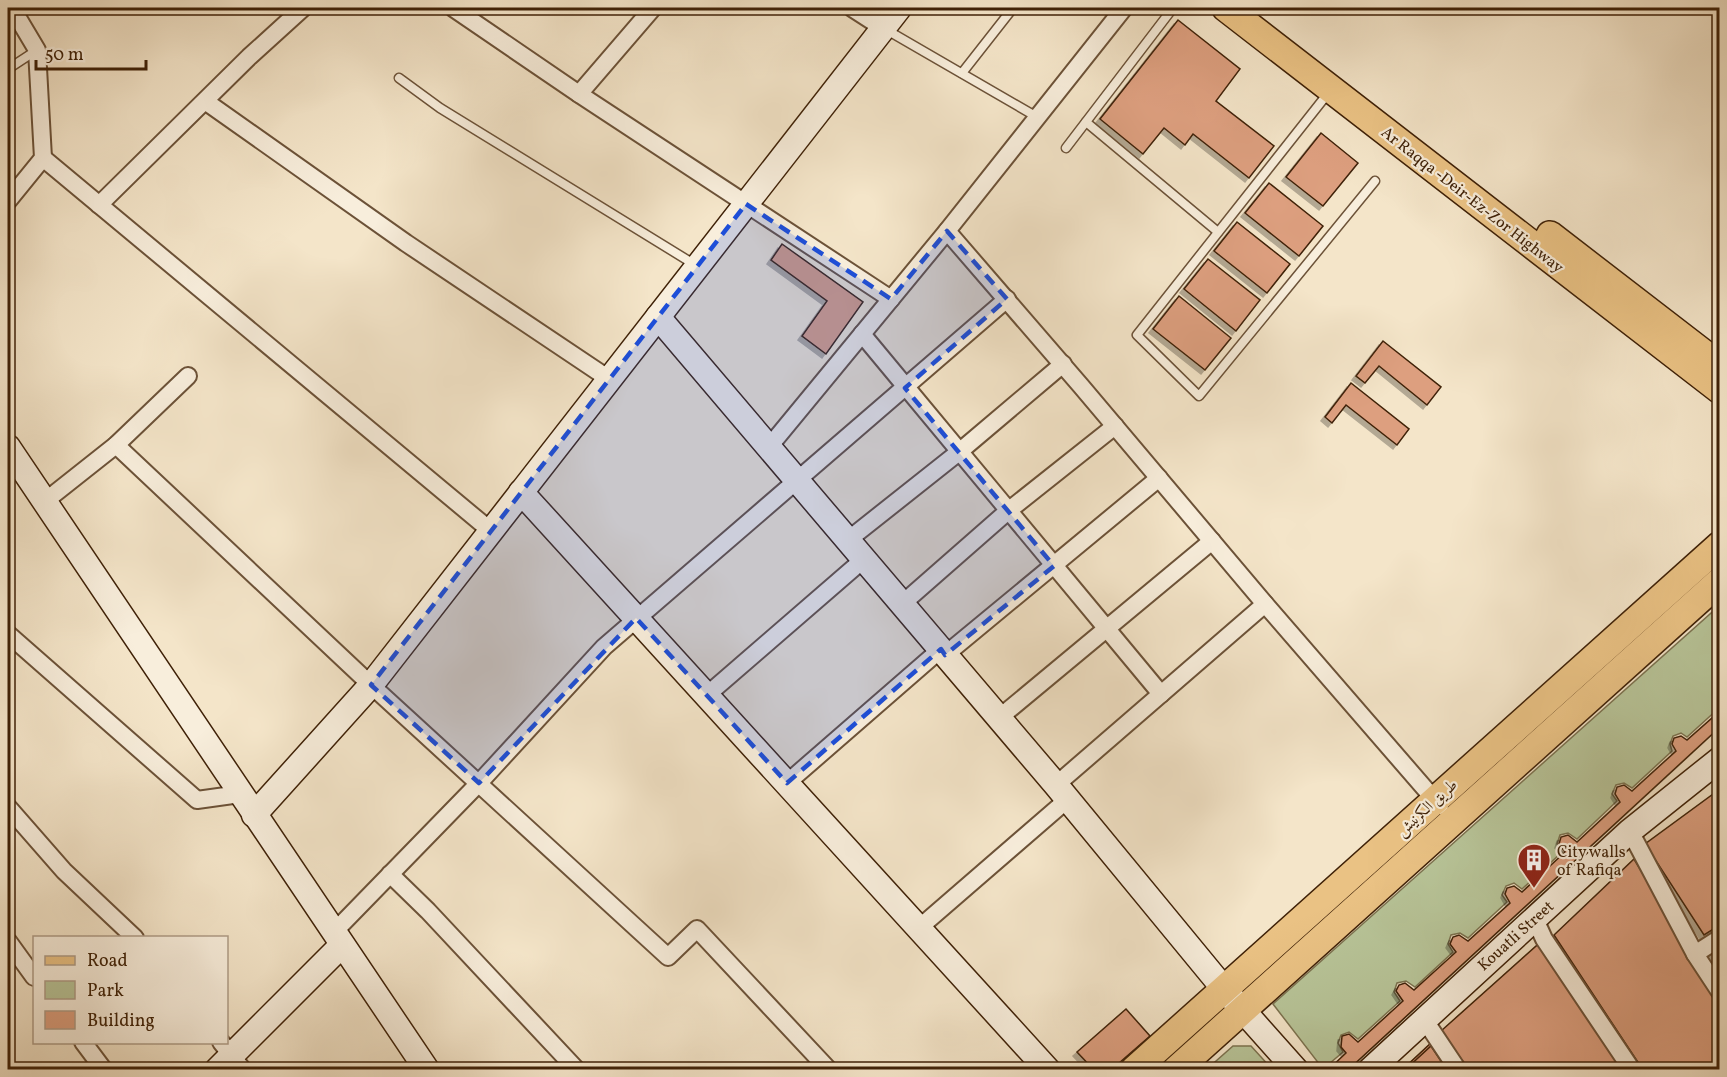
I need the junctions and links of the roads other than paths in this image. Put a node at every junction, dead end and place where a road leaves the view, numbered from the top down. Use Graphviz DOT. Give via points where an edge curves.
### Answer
graph roads {
  1 [pos="12,8"];
  2 [pos="303,8"];
  3 [pos="453,8"];
  4 [pos="653,8"];
  5 [pos="852,8"];
  6 [pos="899,8"];
  7 [pos="1013,8"];
  8 [pos="1124,8"];
  9 [pos="1173,8"];
  10 [pos="1226,8"];
  11 [pos="1255,8"];
  12 [pos="884,28"];
  13 [pos="37,50"];
  14 [pos="8,69"];
  15 [pos="962,73"];
  16 [pos="399,78"];
  17 [pos="1331,89"];
  18 [pos="579,94"];
  19 [pos="204,102"];
  20 [pos="1037,117"];
  21 [pos="1086,122"];
  22 [pos="1066,148"];
  23 [pos="43,158"];
  24 [pos="1375,181"];
  25 [pos="8,201"];
  26 [pos="746,204"];
  27 [pos="99,205"];
  28 [pos="947,231"];
  29 [pos="1218,232"];
  30 [pos="697,267"];
  31 [pos="891,299"];
  32 [pos="1007,300"];
  33 [pos="658,317"];
  34 [pos="861,334"];
  35 [pos="1063,364"];
  36 [pos="1719,366"];
  37 [pos="188,376"];
  38 [pos="609,379"];
  39 [pos="905,387"];
  40 [pos="1719,390"];
  41 [pos="1115,426"];
  42 [pos="116,445"];
  43 [pos="8,447"];
  44 [pos="769,447"];
  45 [pos="959,452"];
  46 [pos="1159,478"];
  47 [pos="798,481"];
  48 [pos="521,492"];
  49 [pos="44,502"];
  50 [pos="1008,511"];
  51 [pos="491,531"];
  52 [pos="848,540"];
  53 [pos="1212,541"];
  54 [pos="1719,545"];
  55 [pos="864,559"];
  56 [pos="1054,566"];
  57 [pos="1719,581"];
  58 [pos="902,604"];
  59 [pos="1264,604"];
  60 [pos="636,618"];
  61 [pos="1106,629"];
  62 [pos="8,634"];
  63 [pos="943,652"];
  64 [pos="371,685"];
  65 [pos="1161,694"];
  66 [pos="707,695"];
  67 [pos="999,718"];
  68 [pos="1719,759"];
  69 [pos="478,783"];
  70 [pos="787,783"];
  71 [pos="1062,792"];
  72 [pos="240,794"];
  73 [pos="1434,799"];
  74 [pos="8,807"];
  75 [pos="254,815"];
  76 [pos="1452,821"];
  77 [pos="1630,831"];
  78 [pos="390,874"];
  79 [pos="1534,917"];
  80 [pos="919,928"];
  81 [pos="133,936"];
  82 [pos="338,938"];
  83 [pos="1719,938"];
  84 [pos="8,941"];
  85 [pos="1695,954"];
  86 [pos="33,976"];
  87 [pos="1224,989"];
  88 [pos="1719,992"];
  89 [pos="1243,1009"];
  90 [pos="1424,1019"];
  91 [pos="84,1044"];
  92 [pos="228,1059"];
  93 [pos="104,1070"];
  94 [pos="427,1070"];
  95 [pos="577,1070"];
  96 [pos="829,1070"];
  97 [pos="1048,1070"];
  98 [pos="1134,1070"];
  99 [pos="1176,1070"];
  100 [pos="1296,1070"];
  101 [pos="1370,1070"];
  102 [pos="1458,1070"];
  103 [pos="1632,1070"];
  1 -- 13 [label="street"];
  2 -- 19 [label="street"];
  3 -- 18 [label="street"];
  4 -- 18 [label="street"];
  5 -- 12 [label="street"];
  6 -- 12 [label="street"];
  7 -- 15 [label="lane"];
  8 -- 20 [label="street"];
  9 -- 21 [label="lane"];
  10 -- 17 [label="main road, Ar Raqqa -Deir-Ez-Zor Highway"];
  11 -- 36 [label="main road, Ar Raqqa -Deir-Ez-Zor Highway"];
  12 -- 15 [label="lane"];
  12 -- 26 [label="street"];
  13 -- 14 [label="lane"];
  13 -- 23 [label="street"];
  15 -- 20 [label="lane"];
  16 -- 30 [label="lane" via="440,108"];
  17 -- 29 [label="lane"];
  17 -- 40 [label="main road, Ar Raqqa -Deir-Ez-Zor Highway"];
  18 -- 26 [label="street"];
  19 -- 27 [label="street"];
  19 -- 38 [label="street"];
  20 -- 28 [label="street"];
  21 -- 22 [label="lane"];
  21 -- 29 [label="lane"];
  23 -- 25 [label="street"];
  23 -- 27 [label="street"];
  24 -- 29 [label="lane" via="1199,396 1137,335"];
  26 -- 30 [label="street"];
  26 -- 31 [label="street"];
  27 -- 51 [label="street"];
  28 -- 31 [label="street"];
  28 -- 32 [label="street"];
  30 -- 33 [label="street"];
  31 -- 34 [label="street"];
  32 -- 35 [label="street"];
  32 -- 39 [label="street"];
  33 -- 38 [label="street"];
  33 -- 44 [label="street"];
  34 -- 39 [label="street"];
  34 -- 44 [label="street"];
  35 -- 41 [label="street"];
  35 -- 45 [label="street"];
  37 -- 42 [label="street"];
  38 -- 48 [label="street"];
  39 -- 45 [label="street"];
  39 -- 47 [label="street"];
  41 -- 46 [label="street"];
  41 -- 50 [label="street"];
  42 -- 49 [label="street"];
  42 -- 64 [label="street"];
  43 -- 49 [label="street"];
  44 -- 47 [label="street"];
  45 -- 50 [label="street"];
  45 -- 52 [label="street"];
  46 -- 53 [label="street"];
  46 -- 56 [label="street"];
  47 -- 52 [label="street"];
  47 -- 60 [label="street"];
  48 -- 51 [label="street"];
  48 -- 60 [label="street"];
  49 -- 72 [label="street"];
  50 -- 56 [label="street"];
  50 -- 58 [label="street"];
  51 -- 64 [label="street"];
  52 -- 55 [label="street"];
  53 -- 59 [label="street"];
  53 -- 61 [label="street"];
  54 -- 73 [label="main road, طريق الكرنيش"];
  55 -- 58 [label="street"];
  55 -- 66 [label="street"];
  56 -- 61 [label="street"];
  56 -- 63 [label="street"];
  57 -- 76 [label="main road, طريق الكرنيش"];
  58 -- 63 [label="street"];
  59 -- 65 [label="street"];
  59 -- 73 [label="street"];
  60 -- 66 [label="street"];
  60 -- 69 [label="street" via="604,647"];
  61 -- 65 [label="street"];
  61 -- 67 [label="street"];
  62 -- 72 [label="street" via="197,800"];
  63 -- 67 [label="street"];
  63 -- 70 [label="street"];
  64 -- 69 [label="street"];
  64 -- 75 [label="street"];
  65 -- 71 [label="street"];
  66 -- 70 [label="street"];
  67 -- 71 [label="street"];
  68 -- 77 [label="street, Kouatli Street"];
  69 -- 78 [label="street"];
  69 -- 96 [label="street" via="668,957 697,929"];
  70 -- 80 [label="street"];
  71 -- 80 [label="street"];
  71 -- 87 [label="street"];
  72 -- 75 [label="street"];
  73 -- 76 [label="street"];
  73 -- 87 [label="main road, طريق الكرنيش"];
  74 -- 81 [label="street" via="64,871"];
  75 -- 82 [label="street"];
  76 -- 89 [label="main road, طريق الكرنيش"];
  77 -- 79 [label="street, Kouatli Street"];
  77 -- 85 [label="street"];
  78 -- 82 [label="street"];
  78 -- 95 [label="street"];
  79 -- 90 [label="street, Kouatli Street"];
  79 -- 103 [label="street" via="1544,939"];
  80 -- 97 [label="street"];
  82 -- 92 [label="street"];
  82 -- 94 [label="street"];
  83 -- 85 [label="street"];
  84 -- 86 [label="street"];
  85 -- 88 [label="street"];
  87 -- 89 [label="street"];
  87 -- 98 [label="main road, طريق الكرنيش"];
  89 -- 99 [label="main road, طريق الكرنيش"];
  89 -- 100 [label="street"];
  90 -- 101 [label="street, Kouatli Street"];
  90 -- 102 [label="street"];
  91 -- 93 [label="street"];
}
